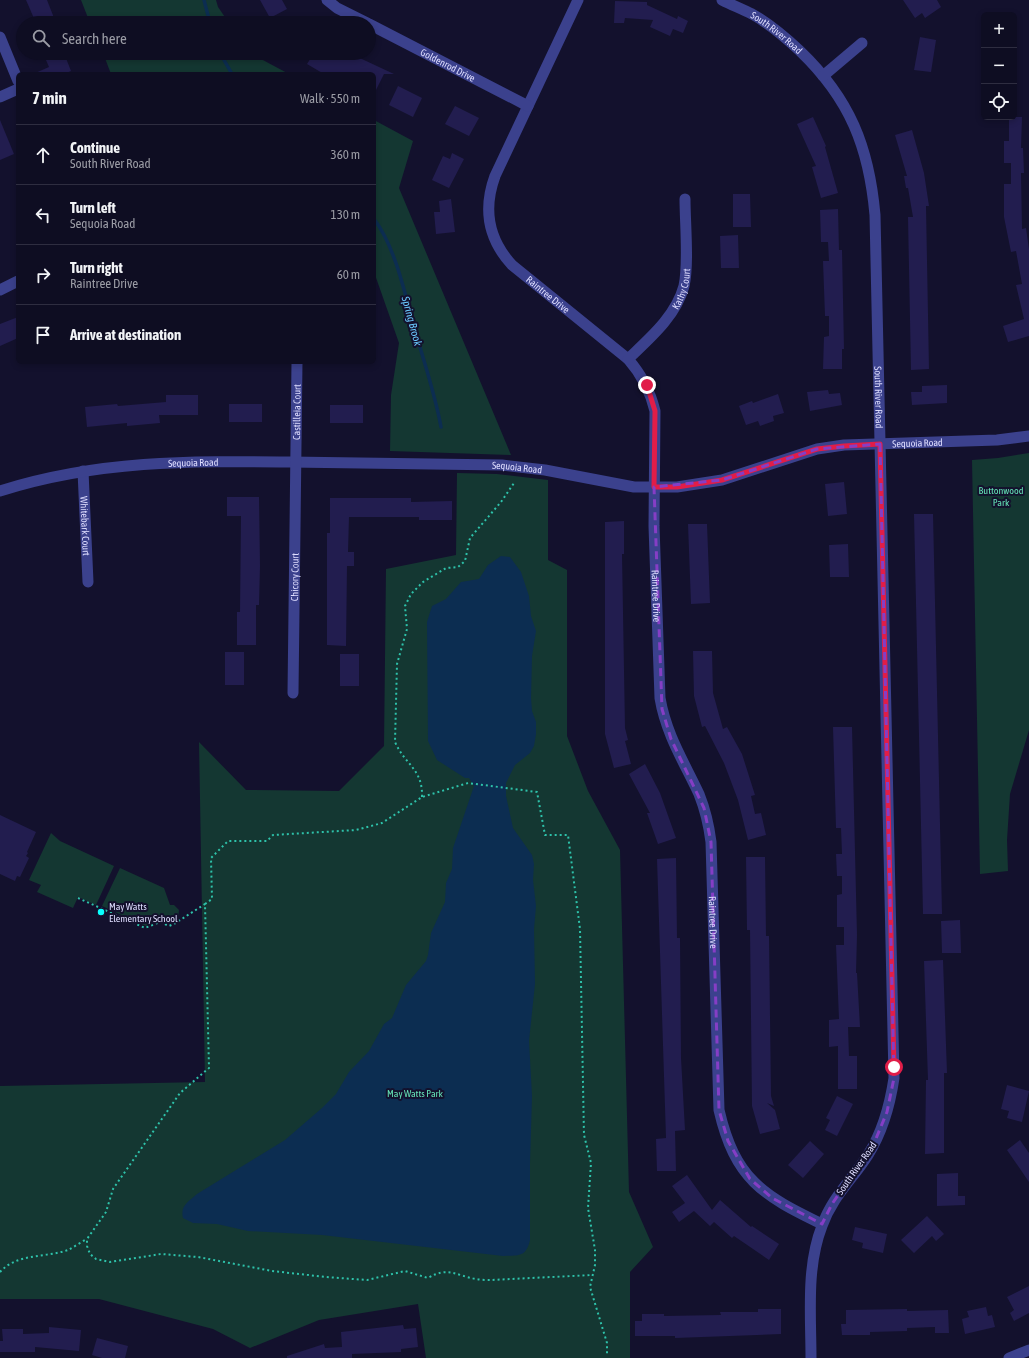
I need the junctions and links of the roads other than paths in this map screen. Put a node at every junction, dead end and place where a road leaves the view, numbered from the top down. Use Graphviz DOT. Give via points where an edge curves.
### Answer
graph roads {
  1 [pos="328,0"];
  2 [pos="578,0"];
  3 [pos="722,0"];
  4 [pos="352,16"];
  5 [pos="376,28"];
  6 [pos="0,37"];
  7 [pos="862,43"];
  8 [pos="16,76"];
  9 [pos="823,76"];
  10 [pos="16,90"];
  11 [pos="0,96"];
  12 [pos="528,106"];
  13 [pos="685,199"];
  14 [pos="16,282"];
  15 [pos="0,290"];
  16 [pos="628,359"];
  17 [pos="297,364"];
  18 [pos="1029,436"];
  19 [pos="880,444"];
  20 [pos="296,462"];
  21 [pos="84,471"];
  22 [pos="654,487"];
  23 [pos="0,491"];
  24 [pos="88,582"];
  25 [pos="293,693"];
  26 [pos="822,1224"];
  27 [pos="1029,1350"];
  28 [pos="812,1358"];
  29 [pos="1009,1358"];
  1 -- 4 [label="street, Goldenrod Drive"];
  2 -- 12 [label="street, Raintree Drive"];
  3 -- 9 [label="street, South River Road" via="752,14 773,28"];
  5 -- 12 [label="street, Goldenrod Drive"];
  6 -- 8 [label="street"];
  7 -- 9 [label="street"];
  9 -- 19 [label="street, South River Road" via="850,117 872,183 875,215"];
  10 -- 11 [label="street"];
  12 -- 16 [label="street, Raintree Drive" via="490,188 488,216 492,235 512,265"];
  13 -- 16 [label="street, Kathy Court" via="685,274 680,298 665,321"];
  14 -- 15 [label="street"];
  16 -- 22 [label="street, Raintree Drive" via="647,385 655,411"];
  17 -- 20 [label="street, Castilleia Court"];
  18 -- 19 [label="street, Sequoia Road" via="997,440"];
  19 -- 22 [label="street, Sequoia Road" via="817,449 722,480 677,487"];
  19 -- 26 [label="street, South River Road" via="894,1078 887,1112 875,1141 832,1204"];
  20 -- 21 [label="street, Sequoia Road" via="157,462"];
  20 -- 22 [label="street, Sequoia Road" via="502,465 545,470 634,487"];
  20 -- 25 [label="street, Chicory Court"];
  21 -- 23 [label="street, Sequoia Road"];
  21 -- 24 [label="street, Whitebark Court"];
  22 -- 26 [label="street, Raintree Drive" via="662,709 671,739 704,808 711,842 720,1116 734,1154 750,1179 772,1198"];
  26 -- 28 [label="street, South River Road" via="812,1266"];
  27 -- 29 [label="street"];
}
